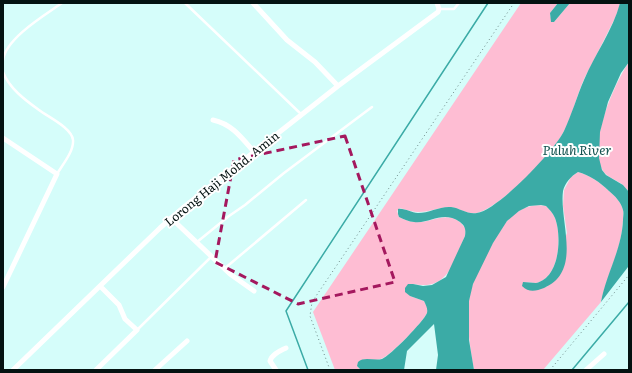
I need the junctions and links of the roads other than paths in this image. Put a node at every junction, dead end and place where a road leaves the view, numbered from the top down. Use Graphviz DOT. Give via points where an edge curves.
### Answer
graph roads {
  1 [pos="62,3"];
  2 [pos="185,3"];
  3 [pos="253,3"];
  4 [pos="437,3"];
  5 [pos="459,3"];
  6 [pos="439,9"];
  7 [pos="3,60"];
  8 [pos="3,72"];
  9 [pos="338,86"];
  10 [pos="372,107"];
  11 [pos="302,115"];
  12 [pos="213,120"];
  13 [pos="3,138"];
  14 [pos="254,152"];
  15 [pos="58,174"];
  16 [pos="306,200"];
  17 [pos="171,218"];
  18 [pos="197,242"];
  19 [pos="212,257"];
  20 [pos="224,268"];
  21 [pos="100,286"];
  22 [pos="3,287"];
  23 [pos="254,291"];
  24 [pos="137,330"];
  25 [pos="186,341"];
  26 [pos="286,348"];
  27 [pos="604,354"];
  28 [pos="13,370"];
  29 [pos="96,370"];
  30 [pos="155,370"];
  31 [pos="276,370"];
  32 [pos="586,370"];
  1 -- 7 [label="lane" via="23,32 10,45"];
  2 -- 11 [label="lane"];
  3 -- 9 [label="street" via="287,40 315,62"];
  4 -- 6 [label="street"];
  5 -- 6 [label="lane" via="454,9"];
  6 -- 9 [label="street, Lorong Haji Mohd. Amin"];
  8 -- 15 [label="lane" via="6,80 23,97 70,133 72,147"];
  9 -- 11 [label="street, Lorong Haji Mohd. Amin"];
  10 -- 18 [label="lane"];
  11 -- 14 [label="street, Lorong Haji Mohd. Amin"];
  12 -- 14 [label="street" via="228,125"];
  13 -- 15 [label="street"];
  14 -- 17 [label="street, Lorong Haji Mohd. Amin"];
  15 -- 22 [label="street"];
  16 -- 20 [label="lane"];
  17 -- 18 [label="street"];
  17 -- 21 [label="street, Lorong Haji Mohd. Amin"];
  18 -- 19 [label="street"];
  19 -- 20 [label="street"];
  19 -- 24 [label="lane"];
  20 -- 23 [label="street"];
  21 -- 24 [label="street" via="120,305 125,320"];
  21 -- 28 [label="street, Lorong Haji Mohd. Amin"];
  24 -- 29 [label="street"];
  25 -- 30 [label="street"];
  26 -- 31 [label="street" via="271,358 270,361"];
  27 -- 32 [label="street"];
}
